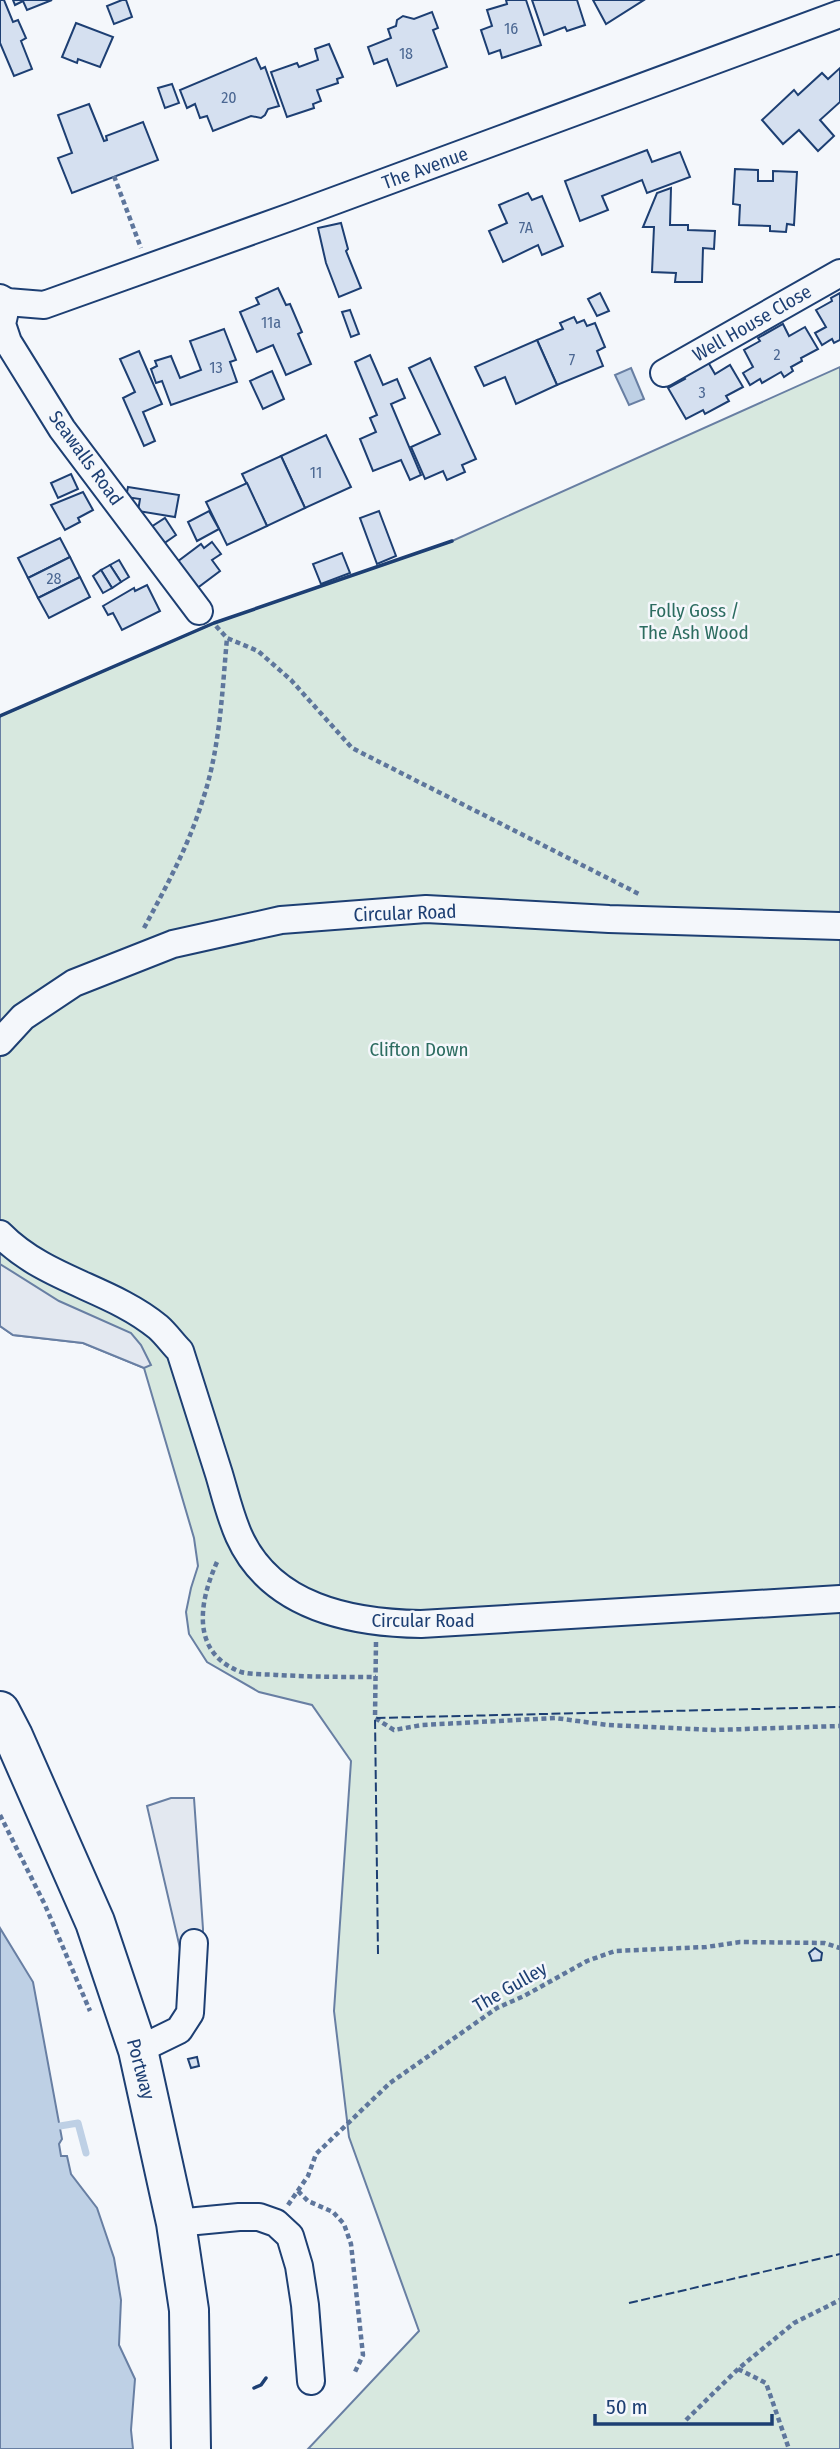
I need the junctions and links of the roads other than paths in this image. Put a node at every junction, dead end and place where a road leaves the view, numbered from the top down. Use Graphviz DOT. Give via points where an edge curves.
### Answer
graph roads {
  1 [pos="840,14"];
  2 [pos="840,274"];
  3 [pos="4,300"];
  4 [pos="664,373"];
  5 [pos="198,611"];
  6 [pos="840,926"];
  7 [pos="0,1042"];
  8 [pos="0,1234"];
  9 [pos="840,1599"];
  10 [pos="0,1711"];
  11 [pos="194,1943"];
  12 [pos="138,2050"];
  13 [pos="176,2223"];
  14 [pos="311,2381"];
  15 [pos="191,2449"];
  1 -- 3 [label="street, The Avenue" via="44,304"];
  2 -- 4 [label="street, Well House Close"];
  3 -- 5 [label="street, Seawalls Road" via="2,324 15,353 62,429"];
  6 -- 7 [label="street, Circular Road" via="426,909 281,920 173,944 74,983 23,1017"];
  8 -- 9 [label="street, Circular Road" via="14,1249 62,1278 159,1327 180,1352 239,1536 263,1572 294,1598 367,1621 421,1624"];
  10 -- 12 [label="highway, Portway" via="94,1922"];
  11 -- 12 [label="street" via="190,2013 179,2030"];
  12 -- 13 [label="highway, Portway"];
  13 -- 14 [label="street" via="251,2216 276,2222 290,2236 305,2305"];
  13 -- 15 [label="highway, Portway" via="189,2310"];
}
